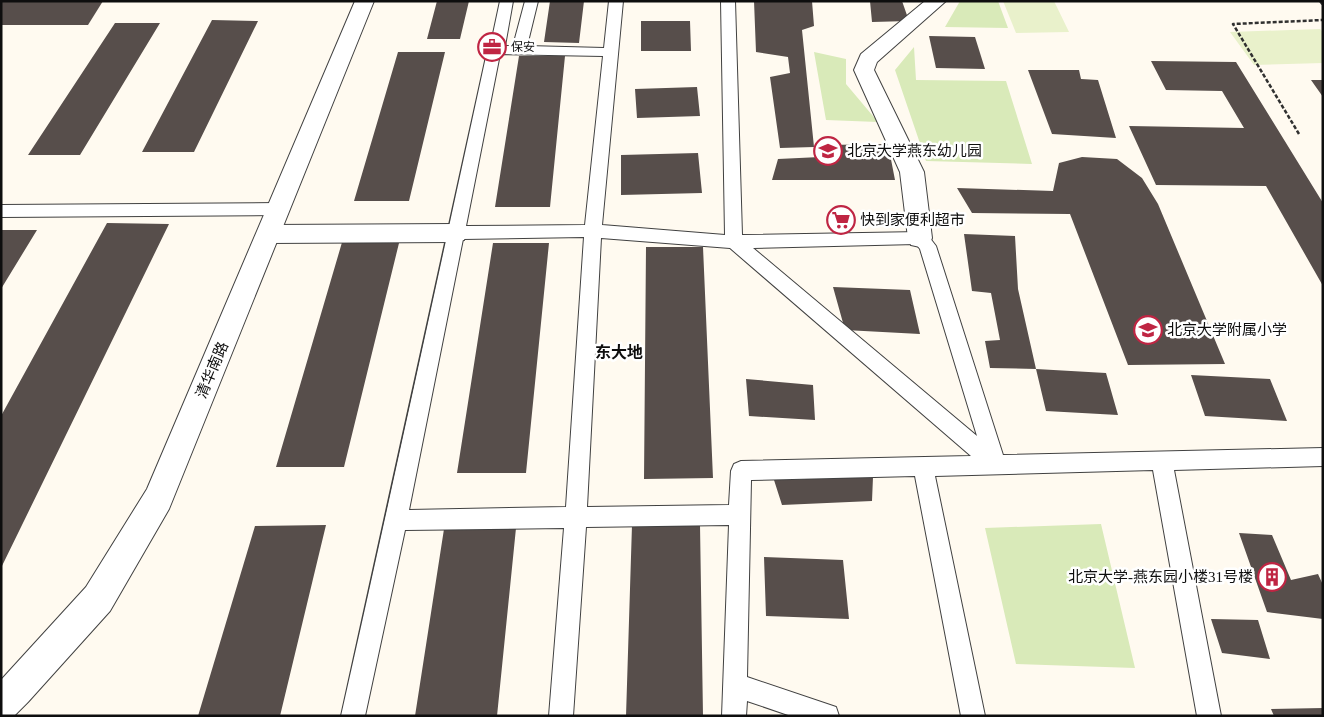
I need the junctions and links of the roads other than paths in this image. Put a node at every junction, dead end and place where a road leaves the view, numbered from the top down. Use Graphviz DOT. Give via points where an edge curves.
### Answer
graph roads {
  1 [pos="365,1"];
  2 [pos="507,1"];
  3 [pos="532,1"];
  4 [pos="616,1"];
  5 [pos="728,1"];
  6 [pos="937,1"];
  7 [pos="519,49"];
  8 [pos="497,50"];
  9 [pos="610,52"];
  10 [pos="1,211"];
  11 [pos="274,221"];
  12 [pos="594,231"];
  13 [pos="455,233"];
  14 [pos="920,238"];
  15 [pos="734,242"];
  16 [pos="1323,457"];
  17 [pos="1162,461"];
  18 [pos="996,465"];
  19 [pos="923,466"];
  20 [pos="740,515"];
  21 [pos="576,517"];
  22 [pos="396,520"];
  23 [pos="736,686"];
  24 [pos="1,704"];
  25 [pos="353,716"];
  26 [pos="561,716"];
  27 [pos="734,716"];
  28 [pos="827,716"];
  29 [pos="973,716"];
  30 [pos="1209,716"];
  1 -- 11 [label="street, 清华南路"];
  2 -- 8 [label="lane"];
  3 -- 7 [label="lane"];
  4 -- 9 [label="lane"];
  5 -- 15 [label="lane"];
  6 -- 14 [label="street" via="868,59 864,70 912,172"];
  7 -- 8 [label="lane"];
  7 -- 9 [label="lane"];
  8 -- 13 [label="lane"];
  9 -- 12 [label="lane"];
  10 -- 11 [label="lane"];
  11 -- 13 [label="street"];
  11 -- 24 [label="street, 清华南路" via="158,499 98,599"];
  12 -- 13 [label="lane"];
  12 -- 15 [label="lane"];
  12 -- 21 [label="lane"];
  13 -- 22 [label="lane"];
  14 -- 15 [label="lane"];
  14 -- 18 [label="lane" via="928,246"];
  15 -- 18 [label="lane"];
  16 -- 17 [label="lane"];
  17 -- 18 [label="lane"];
  17 -- 30 [label="lane"];
  18 -- 19 [label="lane"];
  19 -- 20 [label="lane" via="741,471"];
  19 -- 29 [label="lane"];
  20 -- 21 [label="lane"];
  20 -- 23 [label="lane"];
  21 -- 22 [label="lane"];
  21 -- 26 [label="lane"];
  22 -- 25 [label="lane"];
  23 -- 27 [label="lane"];
  23 -- 28 [label="lane"];
}
